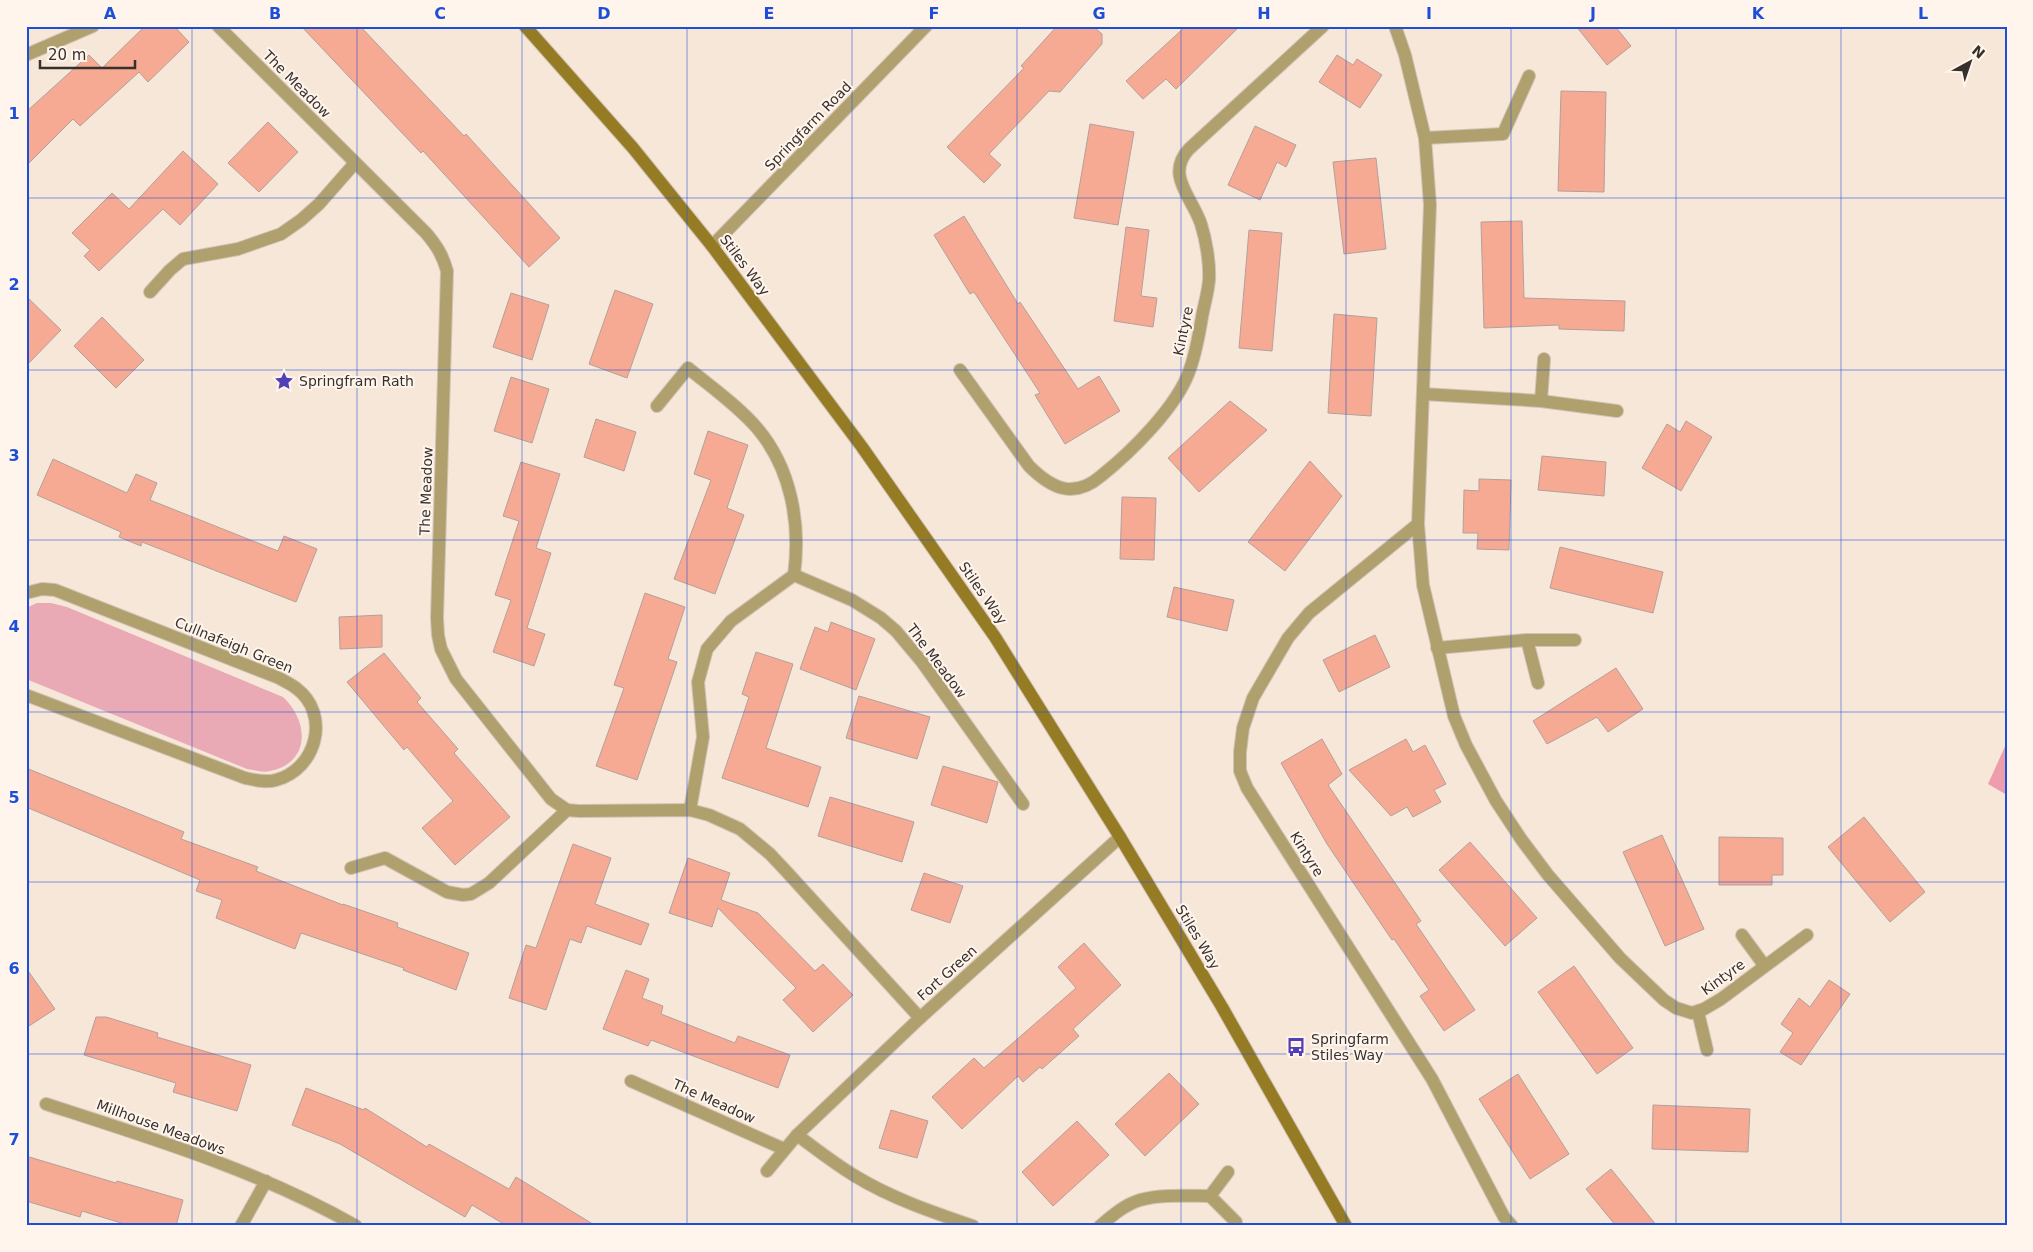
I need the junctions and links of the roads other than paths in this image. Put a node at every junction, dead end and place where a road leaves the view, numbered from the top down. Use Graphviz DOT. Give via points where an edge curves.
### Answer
graph roads {
  1 [pos="93,26"];
  2 [pos="218,26"];
  3 [pos="525,26"];
  4 [pos="926,26"];
  5 [pos="1323,26"];
  6 [pos="1395,26"];
  7 [pos="26,56"];
  8 [pos="1529,76"];
  9 [pos="1425,138"];
  10 [pos="355,163"];
  11 [pos="712,246"];
  12 [pos="150,292"];
  13 [pos="1544,359"];
  14 [pos="960,370"];
  15 [pos="1422,394"];
  16 [pos="1541,401"];
  17 [pos="657,406"];
  18 [pos="1618,410"];
  19 [pos="1418,524"];
  20 [pos="794,575"];
  21 [pos="26,593"];
  22 [pos="1526,640"];
  23 [pos="1575,640"];
  24 [pos="1437,648"];
  25 [pos="1538,683"];
  26 [pos="26,695"];
  27 [pos="1023,804"];
  28 [pos="568,810"];
  29 [pos="690,810"];
  30 [pos="1120,837"];
  31 [pos="351,868"];
  32 [pos="1742,934"];
  33 [pos="1807,935"];
  34 [pos="1764,965"];
  35 [pos="1698,1012"];
  36 [pos="920,1018"];
  37 [pos="1707,1050"];
  38 [pos="631,1081"];
  39 [pos="46,1104"];
  40 [pos="798,1135"];
  41 [pos="784,1149"];
  42 [pos="767,1171"];
  43 [pos="1228,1172"];
  44 [pos="266,1181"];
  45 [pos="1210,1196"];
  46 [pos="1236,1222"];
  47 [pos="241,1226"];
  48 [pos="356,1226"];
  49 [pos="973,1226"];
  50 [pos="1100,1226"];
  51 [pos="1346,1226"];
  52 [pos="1512,1226"];
  1 -- 7 [label="street"];
  2 -- 10 [label="street, The Meadow"];
  3 -- 11 [label="main road, Stiles Way" via="633,148"];
  4 -- 11 [label="street, Springfarm Road"];
  5 -- 14 [label="street, Kintyre" via="1189,149 1181,160 1178,175 1201,224 1209,272 1197,345 1190,371 1176,397 1118,462 1093,483 1083,487 1073,490 1051,484 1029,466"];
  6 -- 9 [label="street, Kintyre"];
  8 -- 9 [label="street" via="1504,134"];
  9 -- 15 [label="street, Kintyre" via="1430,205"];
  10 -- 12 [label="street" via="319,204 280,234 238,249 190,256 176,264"];
  10 -- 28 [label="street, The Meadow" via="439,248 447,272 437,598 441,649 456,679 533,778 551,799"];
  11 -- 30 [label="main road, Stiles Way" via="862,447 995,637"];
  13 -- 16 [label="street"];
  15 -- 16 [label="street"];
  15 -- 19 [label="street, Kintyre"];
  16 -- 18 [label="street"];
  17 -- 20 [label="street" via="688,368 756,427 773,449 790,494 797,554"];
  19 -- 24 [label="street, Kintyre" via="1423,585"];
  19 -- 52 [label="street, Kintyre" via="1309,613 1288,638 1253,698 1243,728 1240,771 1247,788 1432,1079 1504,1217"];
  20 -- 27 [label="street, The Meadow" via="852,600 882,618 896,631 922,662"];
  20 -- 29 [label="street" via="731,621 707,649 698,682 703,737"];
  21 -- 26 [label="street, Cullnafeigh Green" via="55,590 279,678 305,697 312,708 317,730 312,751 303,765 276,780 262,781 246,778"];
  22 -- 23 [label="street"];
  22 -- 24 [label="street"];
  22 -- 25 [label="street"];
  24 -- 35 [label="street, Kintyre" via="1454,716 1466,745 1496,802 1521,839 1576,908 1633,970 1670,1004 1687,1012"];
  28 -- 29 [label="street"];
  28 -- 31 [label="street" via="488,883 471,894 447,892 384,858"];
  29 -- 36 [label="street" via="726,822 770,854"];
  30 -- 36 [label="street, Fort Green"];
  30 -- 51 [label="main road, Stiles Way" via="1222,1007"];
  32 -- 34 [label="street, Kintyre"];
  33 -- 34 [label="street, Kintyre"];
  34 -- 35 [label="street, Kintyre" via="1721,999"];
  35 -- 37 [label="street, Kintyre"];
  36 -- 40 [label="street, Fort Green"];
  38 -- 41 [label="street, The Meadow"];
  39 -- 44 [label="street, Millhouse Meadows"];
  40 -- 41 [label="street, Fort Green"];
  40 -- 49 [label="street" via="853,1175 874,1186 904,1201"];
  41 -- 42 [label="street, Fort Green"];
  43 -- 45 [label="street"];
  44 -- 47 [label="street"];
  44 -- 48 [label="street, Millhouse Meadows" via="316,1203"];
  45 -- 46 [label="street"];
  45 -- 50 [label="street" via="1140,1200 1126,1206"];
}
